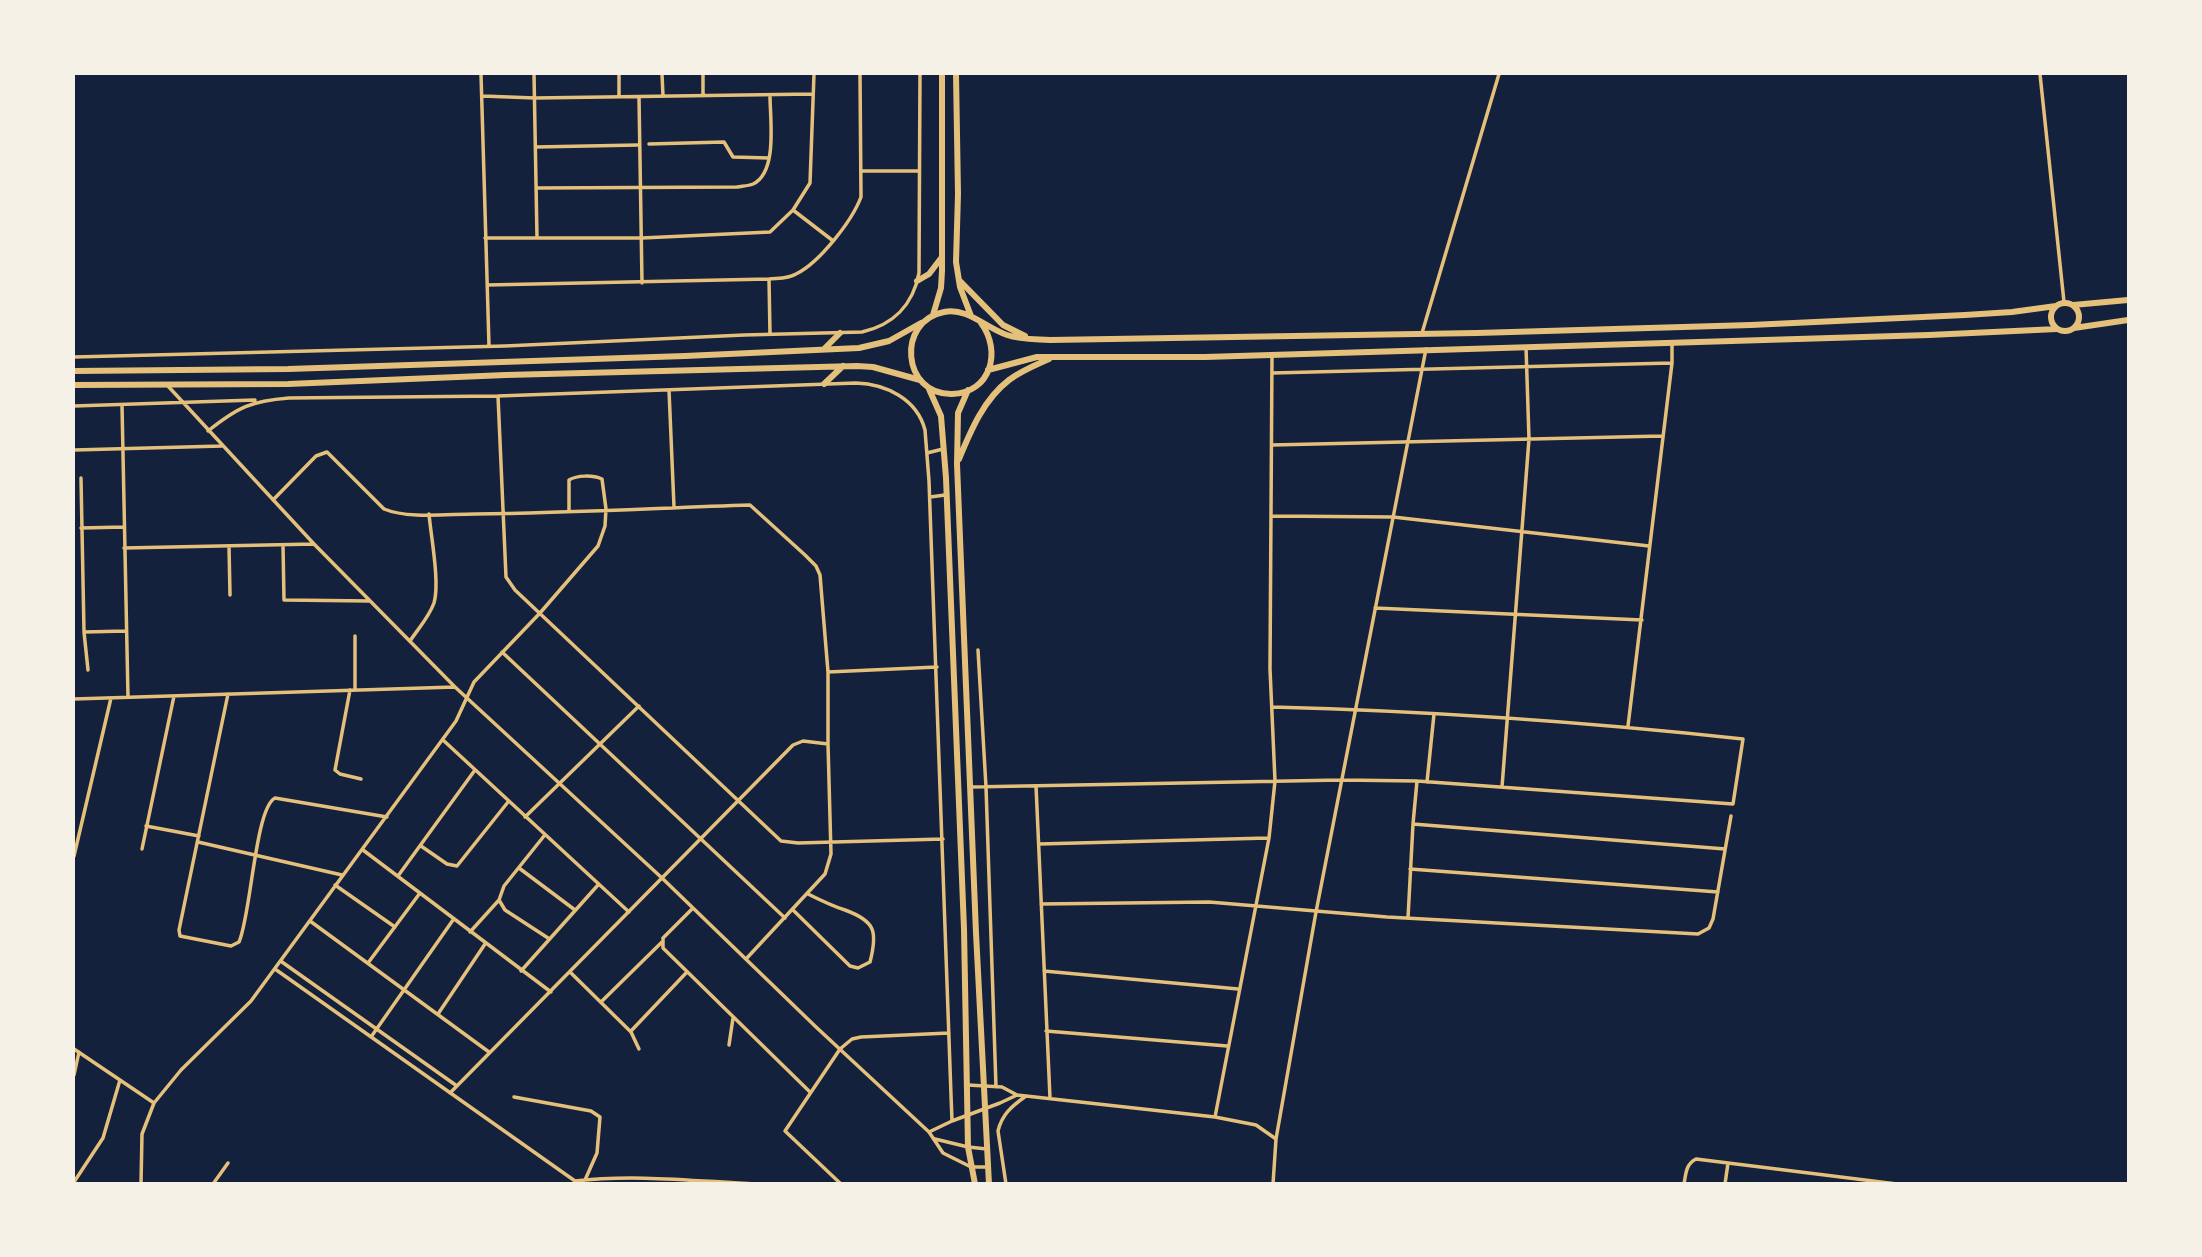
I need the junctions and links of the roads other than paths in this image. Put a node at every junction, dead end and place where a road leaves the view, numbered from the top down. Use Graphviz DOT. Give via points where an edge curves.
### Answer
graph roads {
  1 [pos="481,74"];
  2 [pos="534,74"];
  3 [pos="619,74"];
  4 [pos="662,74"];
  5 [pos="704,74"];
  6 [pos="814,74"];
  7 [pos="860,74"];
  8 [pos="920,74"];
  9 [pos="943,74"];
  10 [pos="956,74"];
  11 [pos="1499,74"];
  12 [pos="2040,74"];
  13 [pos="813,94"];
  14 [pos="482,96"];
  15 [pos="663,96"];
  16 [pos="703,96"];
  17 [pos="770,96"];
  18 [pos="619,97"];
  19 [pos="639,97"];
  20 [pos="535,98"];
  21 [pos="649,144"];
  22 [pos="639,145"];
  23 [pos="536,147"];
  24 [pos="769,158"];
  25 [pos="862,171"];
  26 [pos="919,171"];
  27 [pos="536,188"];
  28 [pos="640,188"];
  29 [pos="793,210"];
  30 [pos="485,238"];
  31 [pos="537,238"];
  32 [pos="642,238"];
  33 [pos="832,240"];
  34 [pos="942,257"];
  35 [pos="769,279"];
  36 [pos="958,279"];
  37 [pos="918,281"];
  38 [pos="642,283"];
  39 [pos="487,285"];
  40 [pos="2129,300"];
  41 [pos="2064,302"];
  42 [pos="2073,305"];
  43 [pos="2056,306"];
  44 [pos="933,315"];
  45 [pos="971,316"];
  46 [pos="2129,320"];
  47 [pos="923,322"];
  48 [pos="981,323"];
  49 [pos="2074,328"];
  50 [pos="2057,329"];
  51 [pos="840,333"];
  52 [pos="1422,333"];
  53 [pos="769,334"];
  54 [pos="1030,339"];
  55 [pos="1672,343"];
  56 [pos="489,346"];
  57 [pos="1526,347"];
  58 [pos="823,349"];
  59 [pos="1426,349"];
  60 [pos="1272,355"];
  61 [pos="74,357"];
  62 [pos="1052,357"];
  63 [pos="1672,363"];
  64 [pos="844,366"];
  65 [pos="1527,368"];
  66 [pos="988,370"];
  67 [pos="1421,370"];
  68 [pos="74,371"];
  69 [pos="1272,373"];
  70 [pos="920,380"];
  71 [pos="165,384"];
  72 [pos="824,384"];
  73 [pos="74,386"];
  74 [pos="928,387"];
  75 [pos="669,390"];
  76 [pos="968,390"];
  77 [pos="498,396"];
  78 [pos="261,400"];
  79 [pos="182,404"];
  80 [pos="74,405"];
  81 [pos="122,405"];
  82 [pos="208,431"];
  83 [pos="1662,436"];
  84 [pos="1530,439"];
  85 [pos="1407,443"];
  86 [pos="1272,445"];
  87 [pos="222,446"];
  88 [pos="123,449"];
  89 [pos="945,449"];
  90 [pos="74,450"];
  91 [pos="927,453"];
  92 [pos="957,464"];
  93 [pos="81,478"];
  94 [pos="947,495"];
  95 [pos="930,497"];
  96 [pos="273,500"];
  97 [pos="674,508"];
  98 [pos="606,509"];
  99 [pos="569,511"];
  100 [pos="503,513"];
  101 [pos="429,514"];
  102 [pos="1272,516"];
  103 [pos="1393,517"];
  104 [pos="124,527"];
  105 [pos="81,528"];
  106 [pos="1521,531"];
  107 [pos="314,544"];
  108 [pos="283,545"];
  109 [pos="229,546"];
  110 [pos="1650,546"];
  111 [pos="124,548"];
  112 [pos="230,594"];
  113 [pos="370,601"];
  114 [pos="1375,608"];
  115 [pos="540,612"];
  116 [pos="1515,613"];
  117 [pos="1642,620"];
  118 [pos="126,631"];
  119 [pos="84,632"];
  120 [pos="355,636"];
  121 [pos="410,641"];
  122 [pos="978,650"];
  123 [pos="502,652"];
  124 [pos="937,667"];
  125 [pos="88,670"];
  126 [pos="828,672"];
  127 [pos="455,687"];
  128 [pos="353,690"];
  129 [pos="228,694"];
  130 [pos="174,696"];
  131 [pos="466,697"];
  132 [pos="111,698"];
  133 [pos="128,698"];
  134 [pos="74,699"];
  135 [pos="639,706"];
  136 [pos="1272,707"];
  137 [pos="1355,709"];
  138 [pos="1434,714"];
  139 [pos="1506,718"];
  140 [pos="1628,726"];
  141 [pos="443,739"];
  142 [pos="601,744"];
  143 [pos="828,744"];
  144 [pos="475,770"];
  145 [pos="361,779"];
  146 [pos="1275,780"];
  147 [pos="1340,780"];
  148 [pos="1416,781"];
  149 [pos="1427,782"];
  150 [pos="559,784"];
  151 [pos="1036,786"];
  152 [pos="986,787"];
  153 [pos="1502,787"];
  154 [pos="971,788"];
  155 [pos="738,799"];
  156 [pos="508,802"];
  157 [pos="1731,816"];
  158 [pos="388,817"];
  159 [pos="525,817"];
  160 [pos="1413,824"];
  161 [pos="146,826"];
  162 [pos="199,836"];
  163 [pos="544,836"];
  164 [pos="700,838"];
  165 [pos="1269,838"];
  166 [pos="943,839"];
  167 [pos="198,842"];
  168 [pos="830,842"];
  169 [pos="1039,844"];
  170 [pos="421,846"];
  171 [pos="142,849"];
  172 [pos="1726,849"];
  173 [pos="363,850"];
  174 [pos="257,854"];
  175 [pos="74,856"];
  176 [pos="519,868"];
  177 [pos="1410,869"];
  178 [pos="342,875"];
  179 [pos="398,876"];
  180 [pos="662,878"];
  181 [pos="335,885"];
  182 [pos="598,885"];
  183 [pos="1718,892"];
  184 [pos="420,893"];
  185 [pos="808,894"];
  186 [pos="499,901"];
  187 [pos="1041,904"];
  188 [pos="1256,906"];
  189 [pos="693,908"];
  190 [pos="575,910"];
  191 [pos="793,910"];
  192 [pos="629,912"];
  193 [pos="1316,912"];
  194 [pos="785,918"];
  195 [pos="1408,918"];
  196 [pos="453,920"];
  197 [pos="310,921"];
  198 [pos="395,927"];
  199 [pos="470,932"];
  200 [pos="548,939"];
  201 [pos="662,942"];
  202 [pos="485,944"];
  203 [pos="746,960"];
  204 [pos="281,961"];
  205 [pos="368,964"];
  206 [pos="275,969"];
  207 [pos="520,971"];
  208 [pos="1044,971"];
  209 [pos="570,972"];
  210 [pos="687,972"];
  211 [pos="1238,989"];
  212 [pos="405,990"];
  213 [pos="551,992"];
  214 [pos="601,1003"];
  215 [pos="438,1014"];
  216 [pos="733,1018"];
  217 [pos="376,1030"];
  218 [pos="1046,1031"];
  219 [pos="631,1032"];
  220 [pos="949,1033"];
  221 [pos="371,1037"];
  222 [pos="729,1045"];
  223 [pos="1227,1046"];
  224 [pos="74,1049"];
  225 [pos="639,1049"];
  226 [pos="840,1049"];
  227 [pos="79,1052"];
  228 [pos="489,1052"];
  229 [pos="74,1075"];
  230 [pos="120,1080"];
  231 [pos="967,1085"];
  232 [pos="457,1086"];
  233 [pos="984,1086"];
  234 [pos="996,1087"];
  235 [pos="810,1092"];
  236 [pos="450,1093"];
  237 [pos="1017,1095"];
  238 [pos="1026,1096"];
  239 [pos="514,1097"];
  240 [pos="1050,1098"];
  241 [pos="154,1103"];
  242 [pos="985,1108"];
  243 [pos="967,1114"];
  244 [pos="1215,1117"];
  245 [pos="951,1121"];
  246 [pos="929,1132"];
  247 [pos="935,1139"];
  248 [pos="1276,1139"];
  249 [pos="968,1147"];
  250 [pos="986,1149"];
  251 [pos="228,1163"];
  252 [pos="1728,1163"];
  253 [pos="971,1167"];
  254 [pos="988,1167"];
  255 [pos="585,1180"];
  256 [pos="74,1182"];
  257 [pos="574,1182"];
  258 [pos="142,1183"];
  259 [pos="727,1183"];
  260 [pos="213,1184"];
  261 [pos="755,1184"];
  262 [pos="841,1184"];
  263 [pos="975,1184"];
  264 [pos="989,1184"];
  265 [pos="1006,1184"];
  266 [pos="1273,1184"];
  267 [pos="1684,1184"];
  268 [pos="1725,1184"];
  269 [pos="1897,1184"];
  1 -- 14 [label="street"];
  2 -- 20 [label="street"];
  3 -- 18 [label="street"];
  4 -- 15 [label="street"];
  5 -- 16 [label="street"];
  6 -- 13 [label="street"];
  7 -- 25 [label="street"];
  8 -- 26 [label="street"];
  9 -- 34 [label="main road"];
  10 -- 36 [label="main road"];
  11 -- 52 [label="street"];
  12 -- 41 [label="street"];
  13 -- 17 [label="street"];
  13 -- 29 [label="street" via="810,183"];
  14 -- 20 [label="street"];
  14 -- 30 [label="street"];
  15 -- 16 [label="street"];
  15 -- 19 [label="street"];
  16 -- 17 [label="street"];
  17 -- 24 [label="street"];
  18 -- 19 [label="street"];
  18 -- 20 [label="street"];
  19 -- 22 [label="street"];
  20 -- 23 [label="street"];
  21 -- 24 [label="street" via="724,142 733,157"];
  22 -- 23 [label="street"];
  22 -- 28 [label="street"];
  23 -- 27 [label="street"];
  24 -- 28 [label="street" via="766,171 746,186"];
  25 -- 26 [label="street"];
  25 -- 33 [label="street" via="857,207"];
  26 -- 37 [label="street"];
  27 -- 28 [label="street"];
  27 -- 31 [label="street"];
  28 -- 32 [label="street"];
  29 -- 32 [label="street" via="774,230 763,234"];
  29 -- 33 [label="street"];
  30 -- 31 [label="street"];
  30 -- 39 [label="street"];
  31 -- 32 [label="street"];
  32 -- 38 [label="street"];
  33 -- 35 [label="street" via="798,274"];
  34 -- 37 [label="main road"];
  34 -- 44 [label="main road" via="942,288"];
  35 -- 38 [label="street"];
  35 -- 53 [label="street"];
  36 -- 45 [label="main road"];
  36 -- 54 [label="main road" via="1003,325"];
  37 -- 51 [label="street" via="909,301 889,322 862,332"];
  38 -- 39 [label="street"];
  39 -- 56 [label="street"];
  40 -- 42 [label="main road"];
  41 -- 42 [label="main road"];
  41 -- 43 [label="main road"];
  42 -- 49 [label="main road" via="2079,316"];
  43 -- 50 [label="main road" via="2050,318"];
  43 -- 52 [label="main road" via="1751,325"];
  44 -- 45 [label="main road" via="946,311"];
  44 -- 47 [label="main road"];
  45 -- 48 [label="main road"];
  46 -- 49 [label="main road"];
  47 -- 58 [label="main road" via="874,346"];
  47 -- 70 [label="main road" via="910,345 913,370"];
  48 -- 54 [label="main road"];
  48 -- 66 [label="main road" via="993,351"];
  49 -- 50 [label="main road"];
  50 -- 55 [label="main road"];
  51 -- 53 [label="street"];
  51 -- 58 [label="main road"];
  52 -- 54 [label="main road"];
  53 -- 56 [label="street"];
  55 -- 57 [label="main road"];
  55 -- 63 [label="street"];
  56 -- 61 [label="street"];
  57 -- 59 [label="main road"];
  57 -- 65 [label="street"];
  58 -- 68 [label="main road" via="301,368"];
  59 -- 60 [label="main road"];
  59 -- 67 [label="street"];
  60 -- 62 [label="main road"];
  60 -- 69 [label="street"];
  62 -- 66 [label="main road"];
  62 -- 92 [label="main road" via="999,389 980,413"];
  63 -- 65 [label="street"];
  63 -- 83 [label="street"];
  64 -- 70 [label="main road" via="873,367"];
  64 -- 71 [label="main road"];
  64 -- 72 [label="main road"];
  65 -- 67 [label="street"];
  65 -- 84 [label="street"];
  66 -- 76 [label="main road"];
  67 -- 69 [label="street"];
  67 -- 85 [label="street"];
  69 -- 86 [label="street"];
  70 -- 74 [label="main road"];
  71 -- 73 [label="main road"];
  71 -- 79 [label="street"];
  72 -- 75 [label="street"];
  72 -- 91 [label="street" via="869,383 901,396 923,422"];
  74 -- 76 [label="main road" via="943,393"];
  74 -- 89 [label="main road" via="941,416"];
  75 -- 77 [label="street"];
  75 -- 97 [label="street"];
  76 -- 92 [label="main road" via="958,412"];
  77 -- 78 [label="street"];
  77 -- 100 [label="street"];
  78 -- 79 [label="street"];
  78 -- 82 [label="street" via="228,415"];
  79 -- 81 [label="street"];
  79 -- 82 [label="street"];
  80 -- 81 [label="street"];
  81 -- 88 [label="street"];
  82 -- 87 [label="street"];
  83 -- 84 [label="street"];
  83 -- 110 [label="street"];
  84 -- 85 [label="street"];
  84 -- 106 [label="street"];
  85 -- 86 [label="street"];
  85 -- 103 [label="street"];
  86 -- 102 [label="street"];
  87 -- 88 [label="street"];
  87 -- 96 [label="street"];
  88 -- 90 [label="street"];
  88 -- 104 [label="street"];
  89 -- 91 [label="street"];
  89 -- 94 [label="main road"];
  91 -- 95 [label="street"];
  92 -- 154 [label="main road"];
  93 -- 105 [label="street"];
  94 -- 95 [label="street"];
  94 -- 231 [label="main road"];
  95 -- 124 [label="street"];
  96 -- 101 [label="street" via="316,456 327,452 384,509"];
  96 -- 107 [label="street"];
  97 -- 98 [label="street"];
  97 -- 126 [label="street" via="750,505 816,566 822,582"];
  98 -- 99 [label="street"];
  98 -- 99 [label="street" via="601,479 574,477 568,483"];
  98 -- 115 [label="street" via="598,546"];
  99 -- 100 [label="street"];
  100 -- 101 [label="street"];
  100 -- 115 [label="street" via="506,577"];
  101 -- 121 [label="street" via="434,603"];
  102 -- 103 [label="street"];
  102 -- 136 [label="street"];
  103 -- 106 [label="street"];
  103 -- 114 [label="street"];
  104 -- 105 [label="street"];
  104 -- 111 [label="street"];
  105 -- 119 [label="street"];
  106 -- 110 [label="street"];
  106 -- 116 [label="street"];
  107 -- 108 [label="street"];
  107 -- 113 [label="street"];
  108 -- 109 [label="street"];
  108 -- 113 [label="street" via="284,600"];
  109 -- 111 [label="street"];
  109 -- 112 [label="street"];
  110 -- 117 [label="street"];
  111 -- 118 [label="street"];
  113 -- 121 [label="street"];
  114 -- 116 [label="street"];
  114 -- 137 [label="street"];
  115 -- 123 [label="street"];
  115 -- 135 [label="street"];
  116 -- 117 [label="street"];
  116 -- 139 [label="street"];
  117 -- 140 [label="street"];
  118 -- 119 [label="street"];
  118 -- 133 [label="street"];
  119 -- 125 [label="street"];
  120 -- 128 [label="street"];
  121 -- 127 [label="street"];
  122 -- 152 [label="street"];
  123 -- 131 [label="street"];
  123 -- 142 [label="street"];
  124 -- 126 [label="street"];
  124 -- 166 [label="street"];
  126 -- 143 [label="street"];
  127 -- 128 [label="street"];
  127 -- 131 [label="street"];
  128 -- 129 [label="street"];
  128 -- 145 [label="street" via="335,770"];
  129 -- 130 [label="street"];
  129 -- 162 [label="street"];
  130 -- 133 [label="street"];
  130 -- 161 [label="street"];
  131 -- 141 [label="street" via="461,714"];
  131 -- 150 [label="street"];
  132 -- 133 [label="street"];
  132 -- 134 [label="street"];
  132 -- 175 [label="street"];
  135 -- 142 [label="street"];
  135 -- 155 [label="street"];
  136 -- 137 [label="street"];
  136 -- 146 [label="street"];
  137 -- 138 [label="street"];
  137 -- 147 [label="street"];
  138 -- 139 [label="street"];
  138 -- 149 [label="street"];
  139 -- 140 [label="street"];
  139 -- 153 [label="street"];
  140 -- 153 [label="street" via="1743,739 1732,804"];
  141 -- 144 [label="street"];
  141 -- 158 [label="street"];
  142 -- 150 [label="street"];
  142 -- 164 [label="street"];
  143 -- 155 [label="street" via="803,741 793,745"];
  143 -- 168 [label="street"];
  144 -- 156 [label="street"];
  144 -- 170 [label="street"];
  146 -- 147 [label="street"];
  146 -- 151 [label="street"];
  146 -- 165 [label="street"];
  147 -- 148 [label="street"];
  147 -- 193 [label="street"];
  148 -- 149 [label="street"];
  148 -- 160 [label="street"];
  149 -- 153 [label="street"];
  150 -- 159 [label="street"];
  150 -- 180 [label="street"];
  151 -- 152 [label="street"];
  151 -- 169 [label="street"];
  152 -- 154 [label="street"];
  152 -- 234 [label="street"];
  154 -- 233 [label="main road"];
  155 -- 164 [label="street"];
  155 -- 168 [label="street" via="781,841"];
  156 -- 159 [label="street"];
  156 -- 170 [label="street" via="457,866"];
  157 -- 172 [label="street"];
  158 -- 173 [label="street"];
  158 -- 174 [label="street" via="275,798 267,803"];
  159 -- 163 [label="street"];
  160 -- 172 [label="street"];
  160 -- 177 [label="street"];
  161 -- 162 [label="street"];
  161 -- 171 [label="street"];
  162 -- 167 [label="street"];
  163 -- 176 [label="street"];
  163 -- 182 [label="street"];
  164 -- 180 [label="street"];
  164 -- 194 [label="street"];
  165 -- 169 [label="street"];
  165 -- 188 [label="street"];
  166 -- 168 [label="street"];
  166 -- 220 [label="street"];
  167 -- 174 [label="street"];
  167 -- 174 [label="street" via="178,930 183,938 231,946 239,942"];
  168 -- 185 [label="street" via="829,865"];
  169 -- 187 [label="street"];
  170 -- 179 [label="street"];
  172 -- 183 [label="street"];
  173 -- 178 [label="street"];
  173 -- 179 [label="street"];
  174 -- 178 [label="street"];
  176 -- 186 [label="street"];
  176 -- 190 [label="street"];
  177 -- 183 [label="street"];
  177 -- 195 [label="street"];
  178 -- 181 [label="street"];
  179 -- 184 [label="street"];
  180 -- 189 [label="street"];
  180 -- 192 [label="street"];
  181 -- 197 [label="street"];
  181 -- 198 [label="street"];
  182 -- 190 [label="street"];
  182 -- 192 [label="street"];
  183 -- 195 [label="street" via="1712,924 1698,934"];
  184 -- 196 [label="street"];
  184 -- 198 [label="street"];
  185 -- 191 [label="street"];
  185 -- 191 [label="street" via="870,923 874,932 870,962 859,968 850,965"];
  186 -- 199 [label="street"];
  186 -- 200 [label="street"];
  187 -- 188 [label="street" via="1209,902"];
  187 -- 208 [label="street"];
  188 -- 193 [label="street"];
  188 -- 211 [label="street"];
  189 -- 201 [label="street"];
  189 -- 203 [label="street"];
  190 -- 200 [label="street"];
  191 -- 194 [label="street"];
  192 -- 209 [label="street"];
  193 -- 195 [label="street"];
  193 -- 248 [label="street"];
  194 -- 203 [label="street"];
  196 -- 199 [label="street"];
  196 -- 212 [label="street"];
  197 -- 204 [label="street"];
  197 -- 205 [label="street"];
  198 -- 205 [label="street"];
  199 -- 202 [label="street"];
  200 -- 207 [label="street"];
  201 -- 210 [label="street"];
  201 -- 214 [label="street"];
  202 -- 207 [label="street"];
  202 -- 215 [label="street"];
  203 -- 226 [label="street"];
  204 -- 206 [label="street"];
  204 -- 217 [label="street"];
  205 -- 212 [label="street"];
  206 -- 221 [label="street"];
  206 -- 241 [label="street" via="251,1001"];
  207 -- 213 [label="street"];
  208 -- 211 [label="street"];
  208 -- 218 [label="street"];
  209 -- 213 [label="street"];
  209 -- 214 [label="street"];
  210 -- 216 [label="street"];
  210 -- 219 [label="street"];
  211 -- 223 [label="street"];
  212 -- 215 [label="street"];
  212 -- 217 [label="street"];
  213 -- 228 [label="street"];
  214 -- 219 [label="street"];
  215 -- 228 [label="street"];
  216 -- 222 [label="street"];
  216 -- 235 [label="street"];
  217 -- 221 [label="street"];
  217 -- 232 [label="street"];
  218 -- 223 [label="street"];
  218 -- 240 [label="street"];
  219 -- 225 [label="street"];
  220 -- 226 [label="street" via="861,1037"];
  220 -- 245 [label="street"];
  221 -- 236 [label="street"];
  223 -- 244 [label="street"];
  224 -- 227 [label="street"];
  226 -- 235 [label="street"];
  226 -- 246 [label="street"];
  227 -- 229 [label="street"];
  227 -- 230 [label="street"];
  228 -- 232 [label="street"];
  230 -- 241 [label="street"];
  230 -- 256 [label="street" via="103,1138"];
  231 -- 233 [label="street"];
  231 -- 243 [label="main road"];
  232 -- 236 [label="street"];
  233 -- 234 [label="street"];
  233 -- 242 [label="main road"];
  234 -- 237 [label="street"];
  235 -- 262 [label="street" via="785,1131"];
  236 -- 257 [label="street"];
  237 -- 238 [label="street"];
  237 -- 242 [label="street"];
  238 -- 240 [label="street"];
  238 -- 265 [label="street" via="1012,1105 1000,1124"];
  239 -- 255 [label="street" via="591,1111 600,1117 597,1153"];
  240 -- 244 [label="street"];
  241 -- 258 [label="street" via="142,1134"];
  242 -- 243 [label="street"];
  242 -- 250 [label="main road"];
  243 -- 245 [label="street"];
  243 -- 249 [label="main road"];
  244 -- 248 [label="street" via="1256,1125"];
  245 -- 246 [label="street"];
  246 -- 247 [label="street"];
  247 -- 249 [label="street"];
  247 -- 253 [label="street" via="943,1153"];
  248 -- 266 [label="street"];
  249 -- 250 [label="street"];
  249 -- 253 [label="main road"];
  250 -- 254 [label="main road"];
  251 -- 260 [label="street"];
  252 -- 267 [label="street" via="1690,1161"];
  252 -- 268 [label="street"];
  252 -- 269 [label="street"];
  253 -- 254 [label="street"];
  253 -- 263 [label="main road"];
  254 -- 264 [label="main road"];
  255 -- 257 [label="street"];
  255 -- 259 [label="street"];
  259 -- 261 [label="street"];
}
